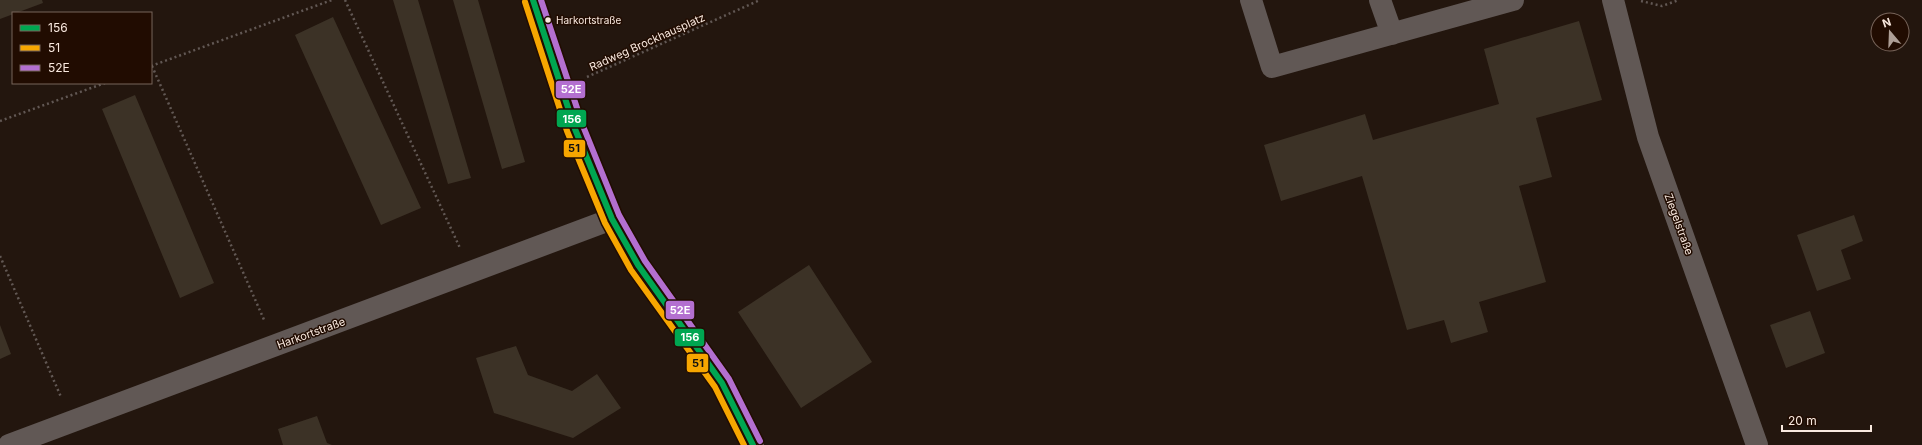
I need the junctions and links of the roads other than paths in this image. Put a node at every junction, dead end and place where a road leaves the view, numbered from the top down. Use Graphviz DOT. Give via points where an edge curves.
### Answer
graph roads {
  1 [pos="533,0"];
  2 [pos="1251,0"];
  3 [pos="1380,0"];
  4 [pos="1513,0"];
  5 [pos="1613,0"];
  6 [pos="1392,34"];
  7 [pos="612,219"];
  8 [pos="9,445"];
  9 [pos="752,445"];
  10 [pos="1757,445"];
  1 -- 7 [label="street" via="575,129"];
  2 -- 6 [label="street" via="1272,67"];
  3 -- 6 [label="street"];
  4 -- 6 [label="street"];
  5 -- 10 [label="street, Ziegelstraße" via="1648,137"];
  7 -- 8 [label="street, Harkortstraße"];
  7 -- 9 [label="street" via="638,265 722,383"];
}
